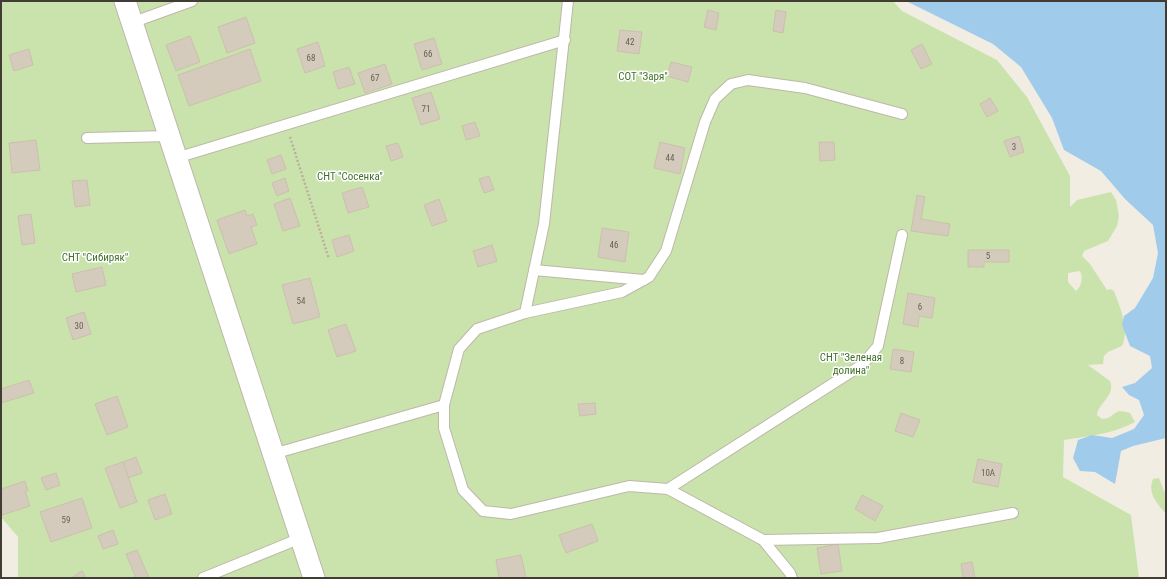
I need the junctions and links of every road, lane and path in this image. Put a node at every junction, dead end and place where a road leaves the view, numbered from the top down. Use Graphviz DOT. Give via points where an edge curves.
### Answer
graph roads {
  1 [pos="124,1"];
  2 [pos="192,1"];
  3 [pos="568,1"];
  4 [pos="132,23"];
  5 [pos="565,40"];
  6 [pos="902,114"];
  7 [pos="286,123"];
  8 [pos="169,136"];
  9 [pos="87,138"];
  10 [pos="176,158"];
  11 [pos="902,235"];
  12 [pos="329,259"];
  13 [pos="534,270"];
  14 [pos="644,280"];
  15 [pos="525,313"];
  16 [pos="444,405"];
  17 [pos="273,454"];
  18 [pos="668,489"];
  19 [pos="1013,513"];
  20 [pos="301,538"];
  21 [pos="763,540"];
  22 [pos="203,578"];
  23 [pos="314,578"];
  24 [pos="792,578"];
  1 -- 4 [label="street"];
  2 -- 4 [label="lane"];
  3 -- 5 [label="lane"];
  4 -- 8 [label="street"];
  5 -- 7 [label="lane"];
  5 -- 13 [label="lane" via="544,224"];
  6 -- 14 [label="lane" via="805,88 748,80 731,84 715,99 705,122 666,250 649,277"];
  7 -- 10 [label="lane"];
  7 -- 12 [label="path"];
  8 -- 9 [label="lane"];
  8 -- 10 [label="street"];
  10 -- 17 [label="street"];
  11 -- 18 [label="lane" via="878,346 862,365"];
  13 -- 14 [label="lane"];
  13 -- 15 [label="lane"];
  14 -- 15 [label="lane" via="622,292"];
  15 -- 16 [label="lane" via="477,329 459,349"];
  16 -- 17 [label="lane"];
  16 -- 18 [label="lane" via="444,428 463,490 483,511 511,514 629,486"];
  17 -- 20 [label="street"];
  18 -- 21 [label="lane"];
  19 -- 21 [label="lane" via="878,538"];
  20 -- 22 [label="lane"];
  20 -- 23 [label="street"];
  21 -- 24 [label="lane"];
}
